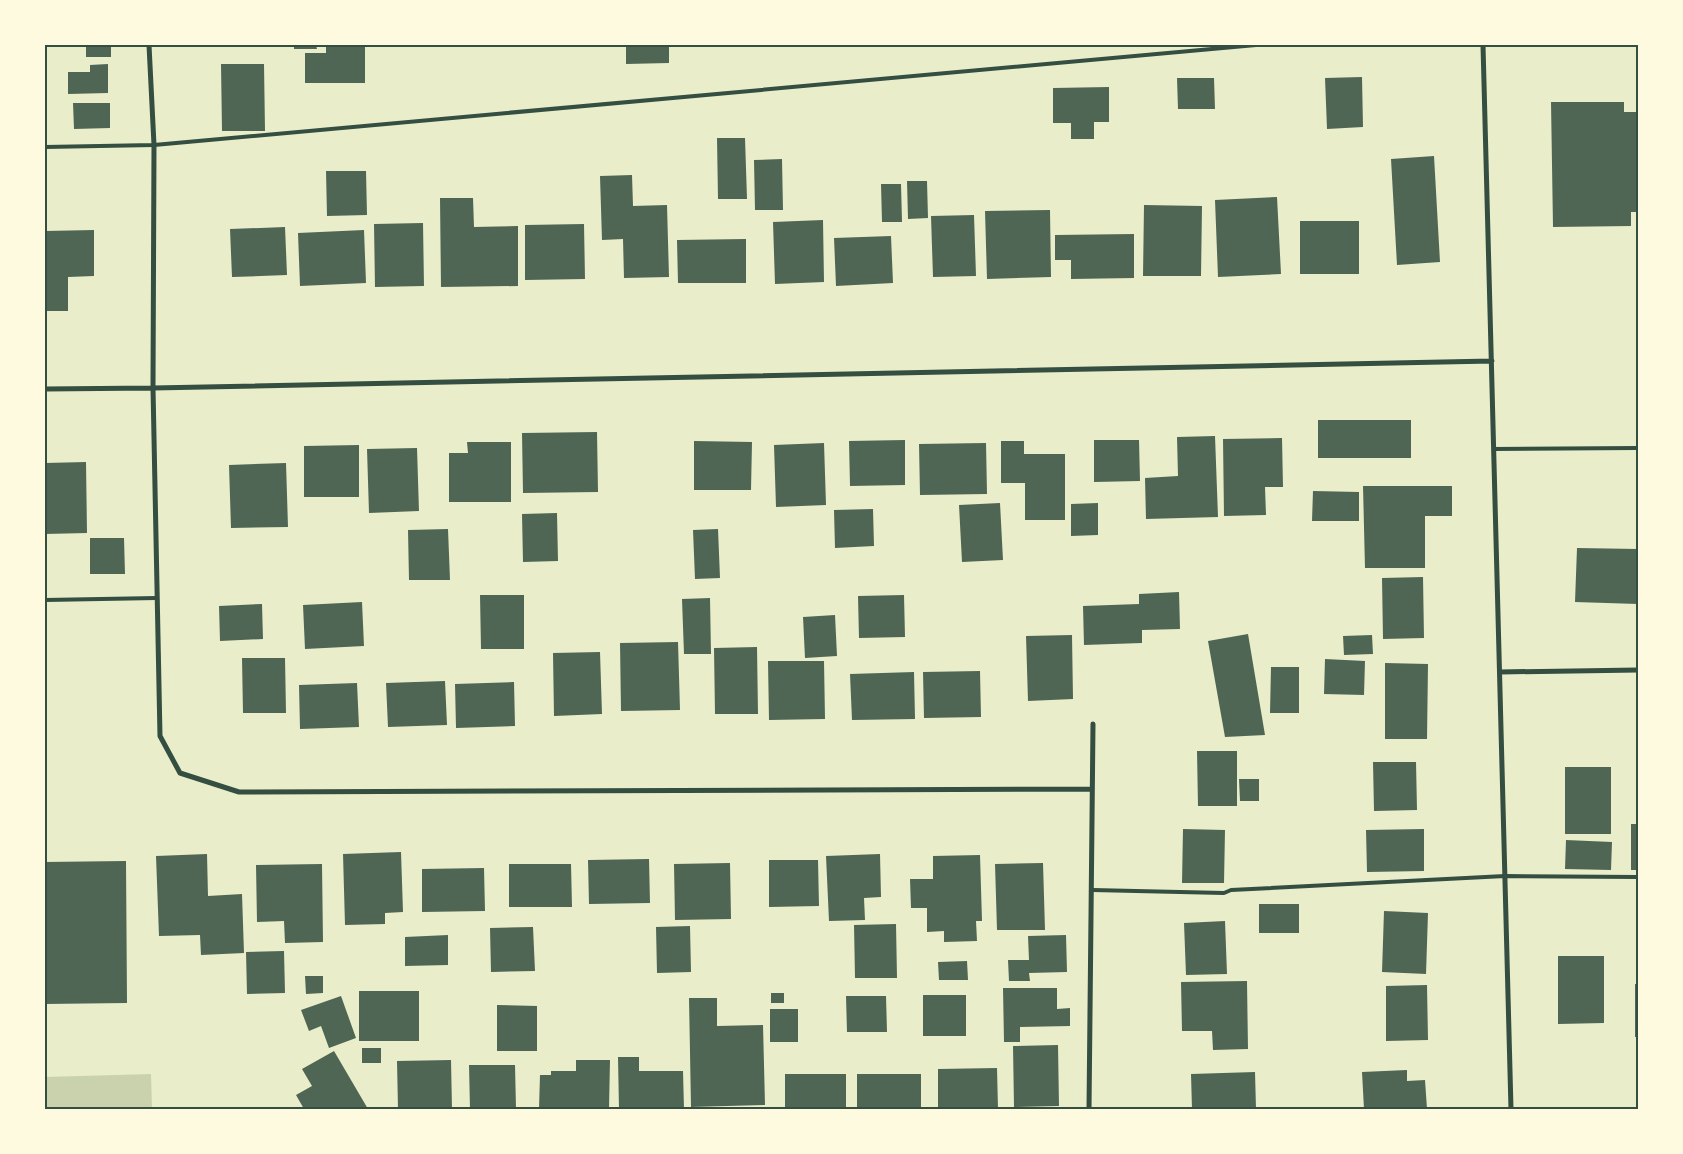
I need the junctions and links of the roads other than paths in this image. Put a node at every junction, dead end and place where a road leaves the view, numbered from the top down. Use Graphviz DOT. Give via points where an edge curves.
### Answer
graph roads {
  1 [pos="149,45"];
  2 [pos="1256,45"];
  3 [pos="1483,45"];
  4 [pos="154,145"];
  5 [pos="45,147"];
  6 [pos="1492,361"];
  7 [pos="45,388"];
  8 [pos="153,388"];
  9 [pos="1638,448"];
  10 [pos="1494,449"];
  11 [pos="157,598"];
  12 [pos="45,600"];
  13 [pos="1638,670"];
  14 [pos="1500,672"];
  15 [pos="1093,724"];
  16 [pos="1092,789"];
  17 [pos="1505,876"];
  18 [pos="1638,876"];
  19 [pos="1092,890"];
  20 [pos="1089,1109"];
  21 [pos="1511,1109"];
  1 -- 4 [label="street"];
  2 -- 4 [label="lane"];
  3 -- 6 [label="street"];
  4 -- 5 [label="lane"];
  4 -- 8 [label="street"];
  6 -- 8 [label="street"];
  6 -- 10 [label="street"];
  7 -- 8 [label="street"];
  8 -- 11 [label="street"];
  9 -- 10 [label="lane"];
  10 -- 14 [label="street"];
  11 -- 12 [label="lane"];
  11 -- 16 [label="street" via="160,736 180,773 239,792"];
  13 -- 14 [label="street"];
  14 -- 17 [label="street"];
  15 -- 16 [label="street"];
  16 -- 19 [label="street"];
  17 -- 18 [label="lane"];
  17 -- 19 [label="lane" via="1230,890 1224,893"];
  17 -- 21 [label="street"];
  19 -- 20 [label="street"];
}
